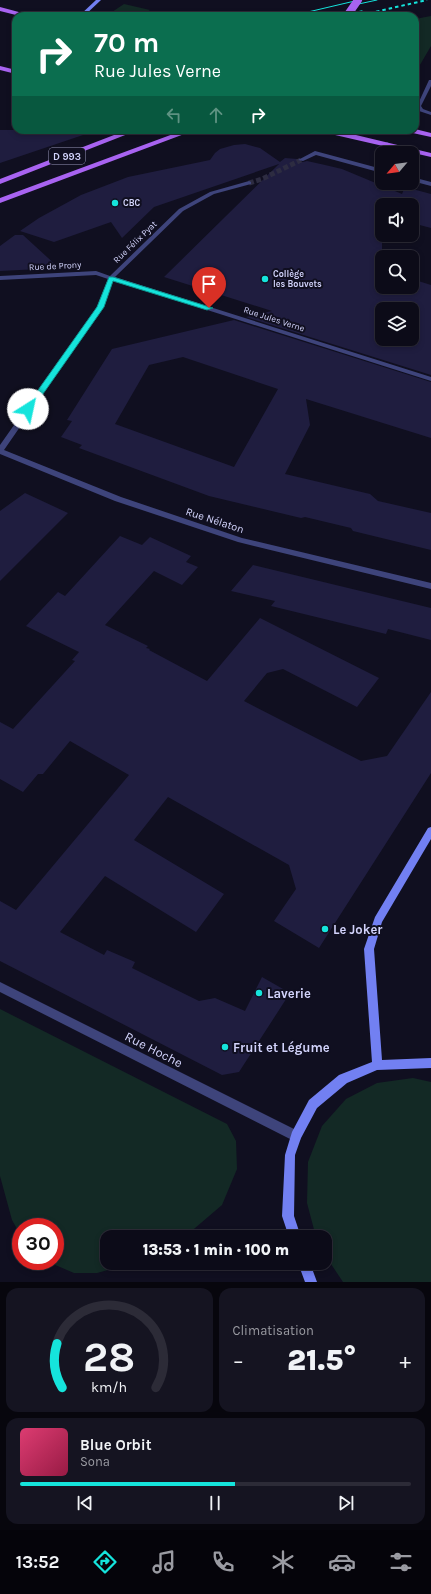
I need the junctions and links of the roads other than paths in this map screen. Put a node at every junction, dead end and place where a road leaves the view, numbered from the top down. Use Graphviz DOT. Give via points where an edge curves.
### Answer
graph roads {
  1 [pos="99,0"];
  2 [pos="358,0"];
  3 [pos="0,9"];
  4 [pos="12,12"];
  5 [pos="86,12"];
  6 [pos="350,12"];
  7 [pos="0,68"];
  8 [pos="12,71"];
  9 [pos="431,81"];
  10 [pos="419,104"];
  11 [pos="419,107"];
  12 [pos="431,114"];
  13 [pos="419,132"];
  14 [pos="124,134"];
  15 [pos="180,134"];
  16 [pos="343,134"];
  17 [pos="431,135"];
  18 [pos="387,144"];
  19 [pos="431,155"];
  20 [pos="301,160"];
  21 [pos="375,169"];
  22 [pos="419,181"];
  23 [pos="0,182"];
  24 [pos="249,183"];
  25 [pos="431,184"];
  26 [pos="0,201"];
  27 [pos="0,278"];
  28 [pos="111,278"];
  29 [pos="431,379"];
  30 [pos="0,450"];
  31 [pos="431,586"];
  32 [pos="431,831"];
  33 [pos="0,987"];
  34 [pos="431,1063"];
  35 [pos="377,1065"];
  36 [pos="296,1136"];
  37 [pos="293,1230"];
  38 [pos="307,1270"];
  39 [pos="311,1282"];
  1 -- 5 [label="street"];
  2 -- 6 [label="main road, bridge"];
  3 -- 4 [label="main road"];
  7 -- 8 [label="main road"];
  9 -- 10 [label="street"];
  11 -- 12 [label="street"];
  13 -- 17 [label="main road"];
  14 -- 23 [label="main road, D 993"];
  15 -- 26 [label="main road"];
  16 -- 18 [label="main road"];
  18 -- 19 [label="main road"];
  20 -- 21 [label="street" via="315,153"];
  22 -- 25 [label="street"];
  24 -- 28 [label="street, Rue Félix Pyat" via="212,193 181,210"];
  27 -- 28 [label="street, Rue de Prony" via="96,273"];
  28 -- 29 [label="street, Rue Jules Verne"];
  28 -- 30 [label="street, Rue Félix Pyat" via="100,307"];
  30 -- 31 [label="street, Rue Nélaton" via="118,499 241,540"];
  32 -- 35 [label="street" via="378,920 369,949"];
  33 -- 36 [label="street, Rue Hoche"];
  34 -- 35 [label="street"];
  35 -- 36 [label="street" via="343,1079 313,1104"];
  36 -- 37 [label="street" via="290,1155 288,1216"];
  38 -- 39 [label="street"];
}
